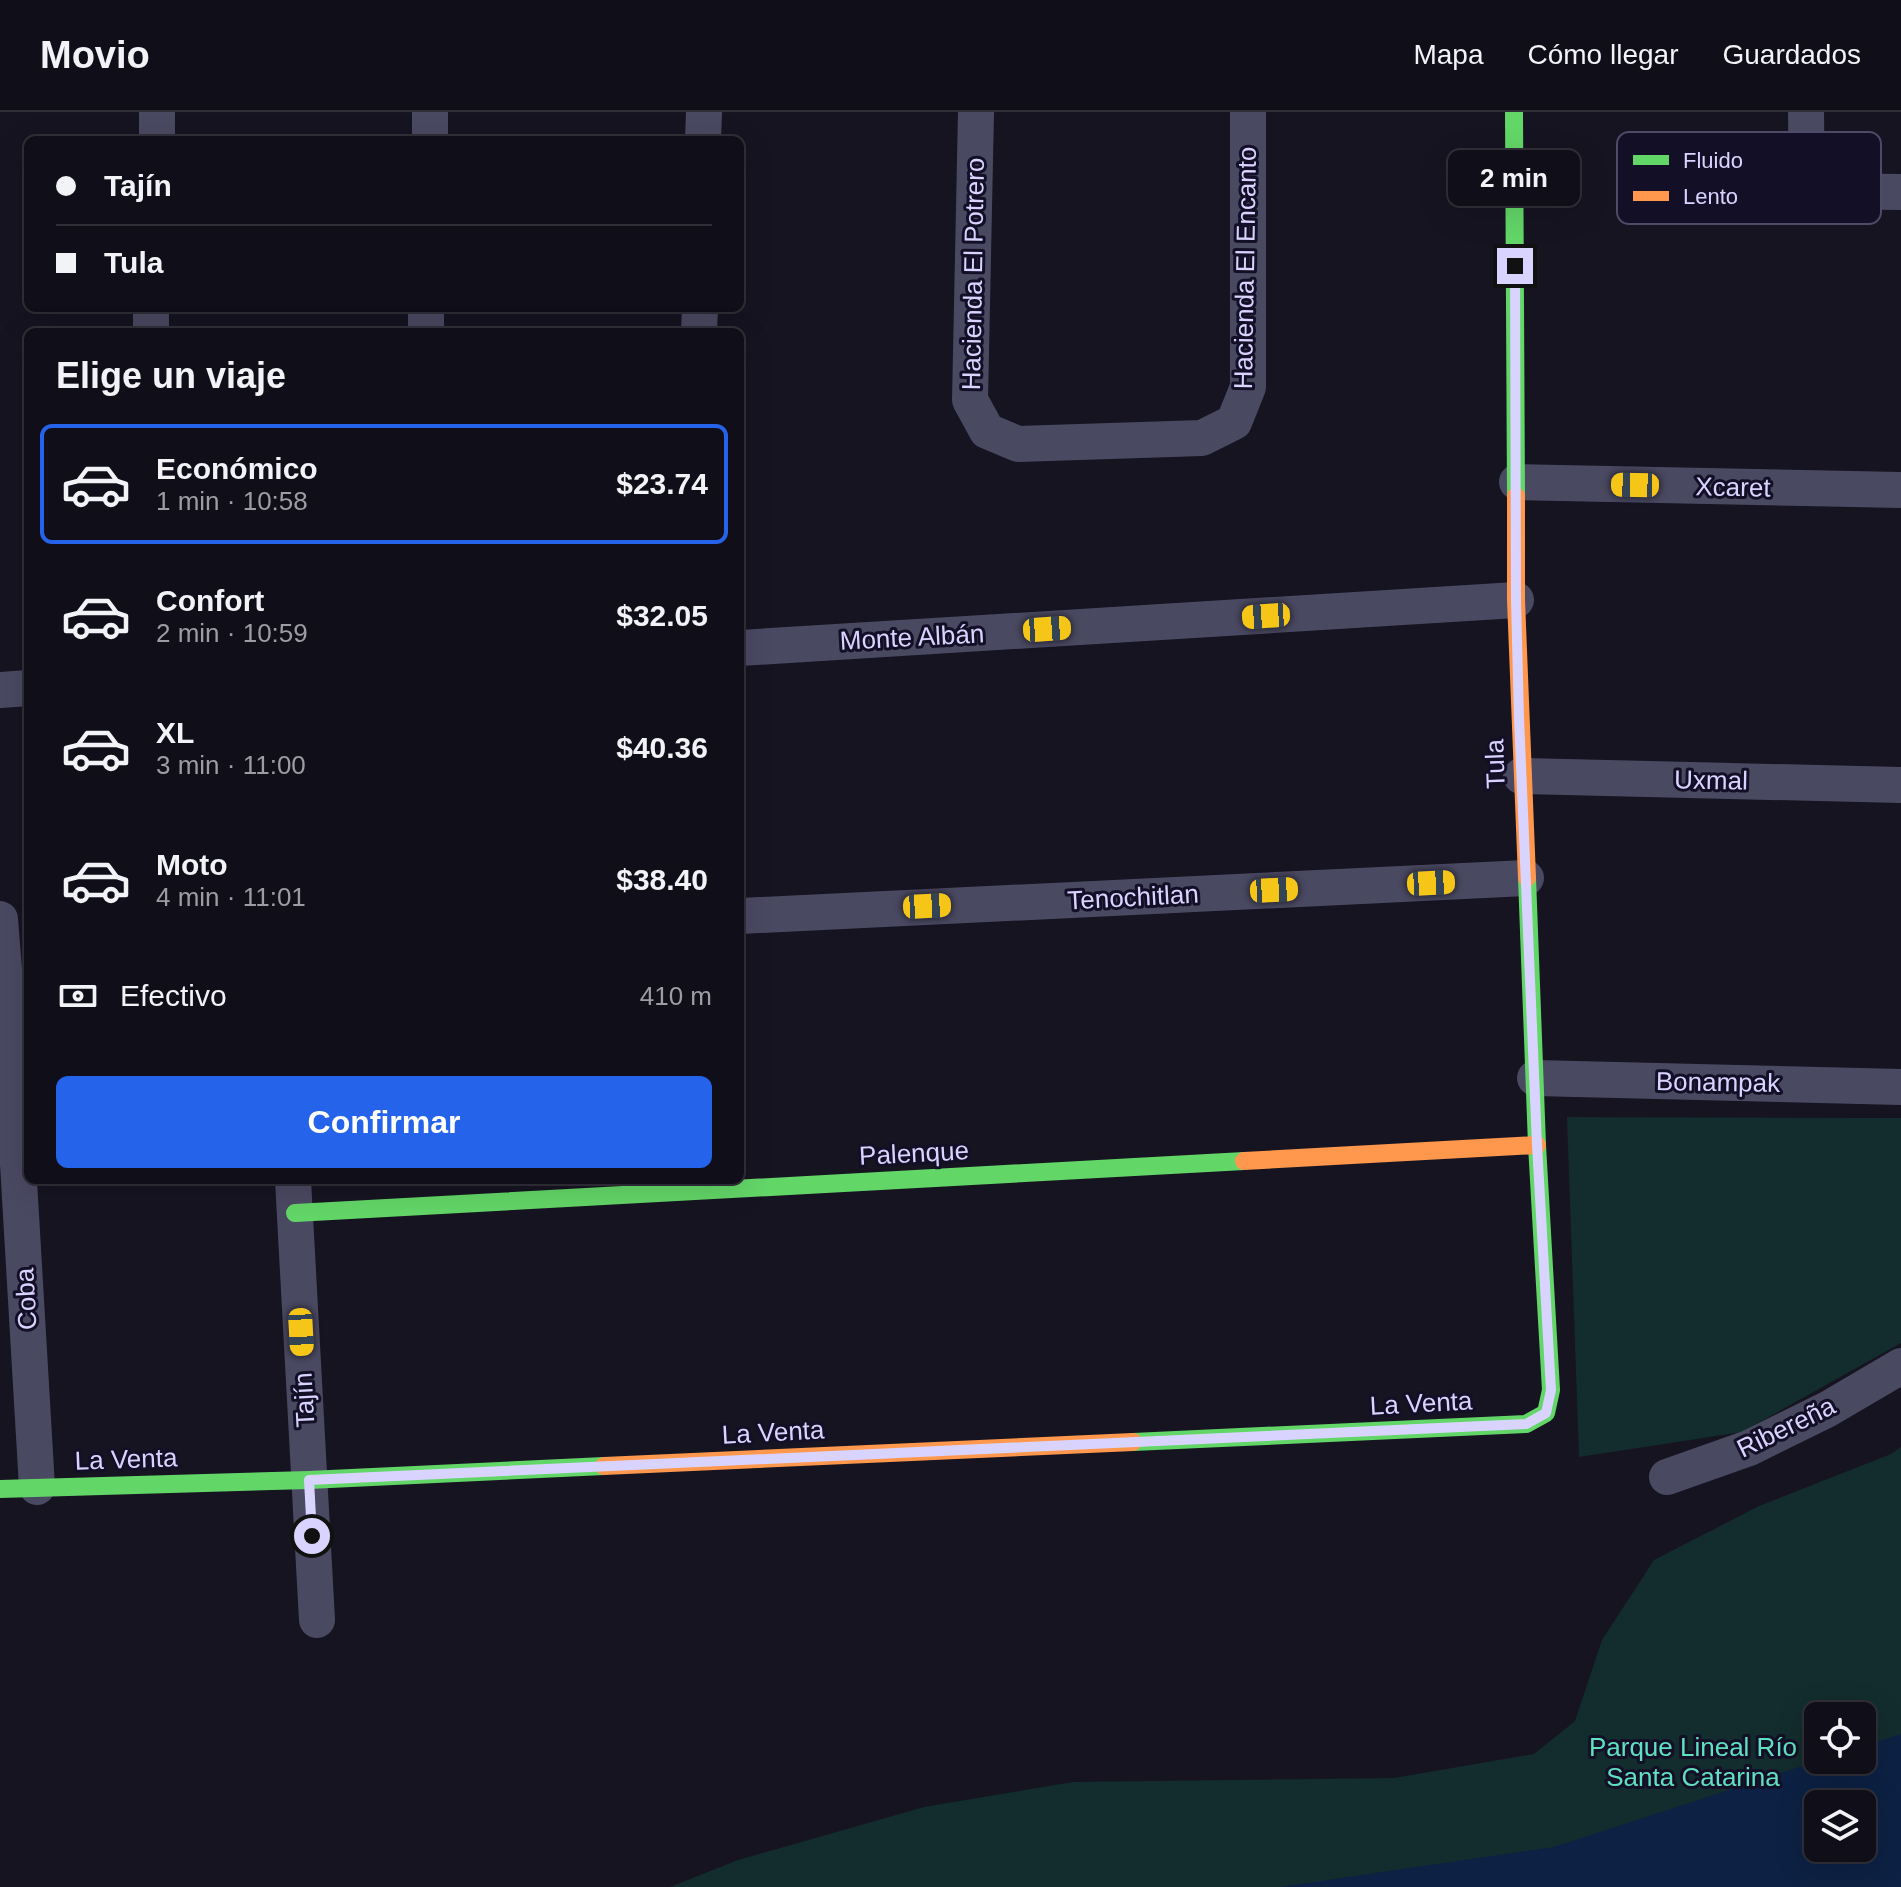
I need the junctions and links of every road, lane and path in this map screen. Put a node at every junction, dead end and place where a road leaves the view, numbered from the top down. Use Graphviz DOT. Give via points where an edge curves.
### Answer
graph roads {
  1 [pos="157,112"];
  2 [pos="430,112"];
  3 [pos="704,112"];
  4 [pos="976,112"];
  5 [pos="1248,112"];
  6 [pos="1514,112"];
  7 [pos="1806,112"];
  8 [pos="1806,132"];
  9 [pos="157,136"];
  10 [pos="430,136"];
  11 [pos="703,136"];
  12 [pos="1881,192"];
  13 [pos="1901,192"];
  14 [pos="1234,422"];
  15 [pos="1517,482"];
  16 [pos="1901,490"];
  17 [pos="1516,600"];
  18 [pos="744,648"];
  19 [pos="24,688"];
  20 [pos="0,690"];
  21 [pos="1521,776"];
  22 [pos="1901,785"];
  23 [pos="1526,878"];
  24 [pos="744,916"];
  25 [pos="0,919"];
  26 [pos="1535,1078"];
  27 [pos="1901,1087"];
  28 [pos="1537,1145"];
  29 [pos="744,1178"];
  30 [pos="586,1184"];
  31 [pos="294,1196"];
  32 [pos="1901,1366"];
  33 [pos="1546,1413"];
  34 [pos="1667,1477"];
  35 [pos="309,1480"];
  36 [pos="37,1487"];
  37 [pos="0,1489"];
  38 [pos="317,1620"];
  1 -- 9 [label="street"];
  2 -- 10 [label="street"];
  3 -- 11 [label="street"];
  4 -- 14 [label="street, Hacienda El Potrero" via="970,400 987,431 1018,444 1202,438"];
  5 -- 14 [label="street, Hacienda El Encanto" via="1248,387"];
  6 -- 15 [label="street, Tula"];
  7 -- 8 [label="street"];
  12 -- 13 [label="street"];
  15 -- 16 [label="street, Xcaret"];
  15 -- 17 [label="street, Tula"];
  17 -- 18 [label="street, Monte Albán"];
  17 -- 21 [label="street, Tula"];
  19 -- 20 [label="street"];
  21 -- 22 [label="street, Uxmal"];
  21 -- 23 [label="street, Tula"];
  23 -- 24 [label="street, Tenochitlan"];
  23 -- 26 [label="street, Tula"];
  25 -- 36 [label="street, Coba"];
  26 -- 27 [label="street, Bonampak"];
  26 -- 28 [label="street, Tula"];
  28 -- 29 [label="street, Palenque"];
  28 -- 33 [label="street, Tula" via="1551,1390"];
  30 -- 31 [label="street, Palenque"];
  31 -- 35 [label="street, Tajín"];
  32 -- 34 [label="street, Ribereña" via="1749,1448"];
  33 -- 35 [label="street, La Venta" via="1526,1424"];
  35 -- 36 [label="street, La Venta"];
  35 -- 38 [label="street, Tajín"];
  36 -- 37 [label="street, La Venta"];
}
